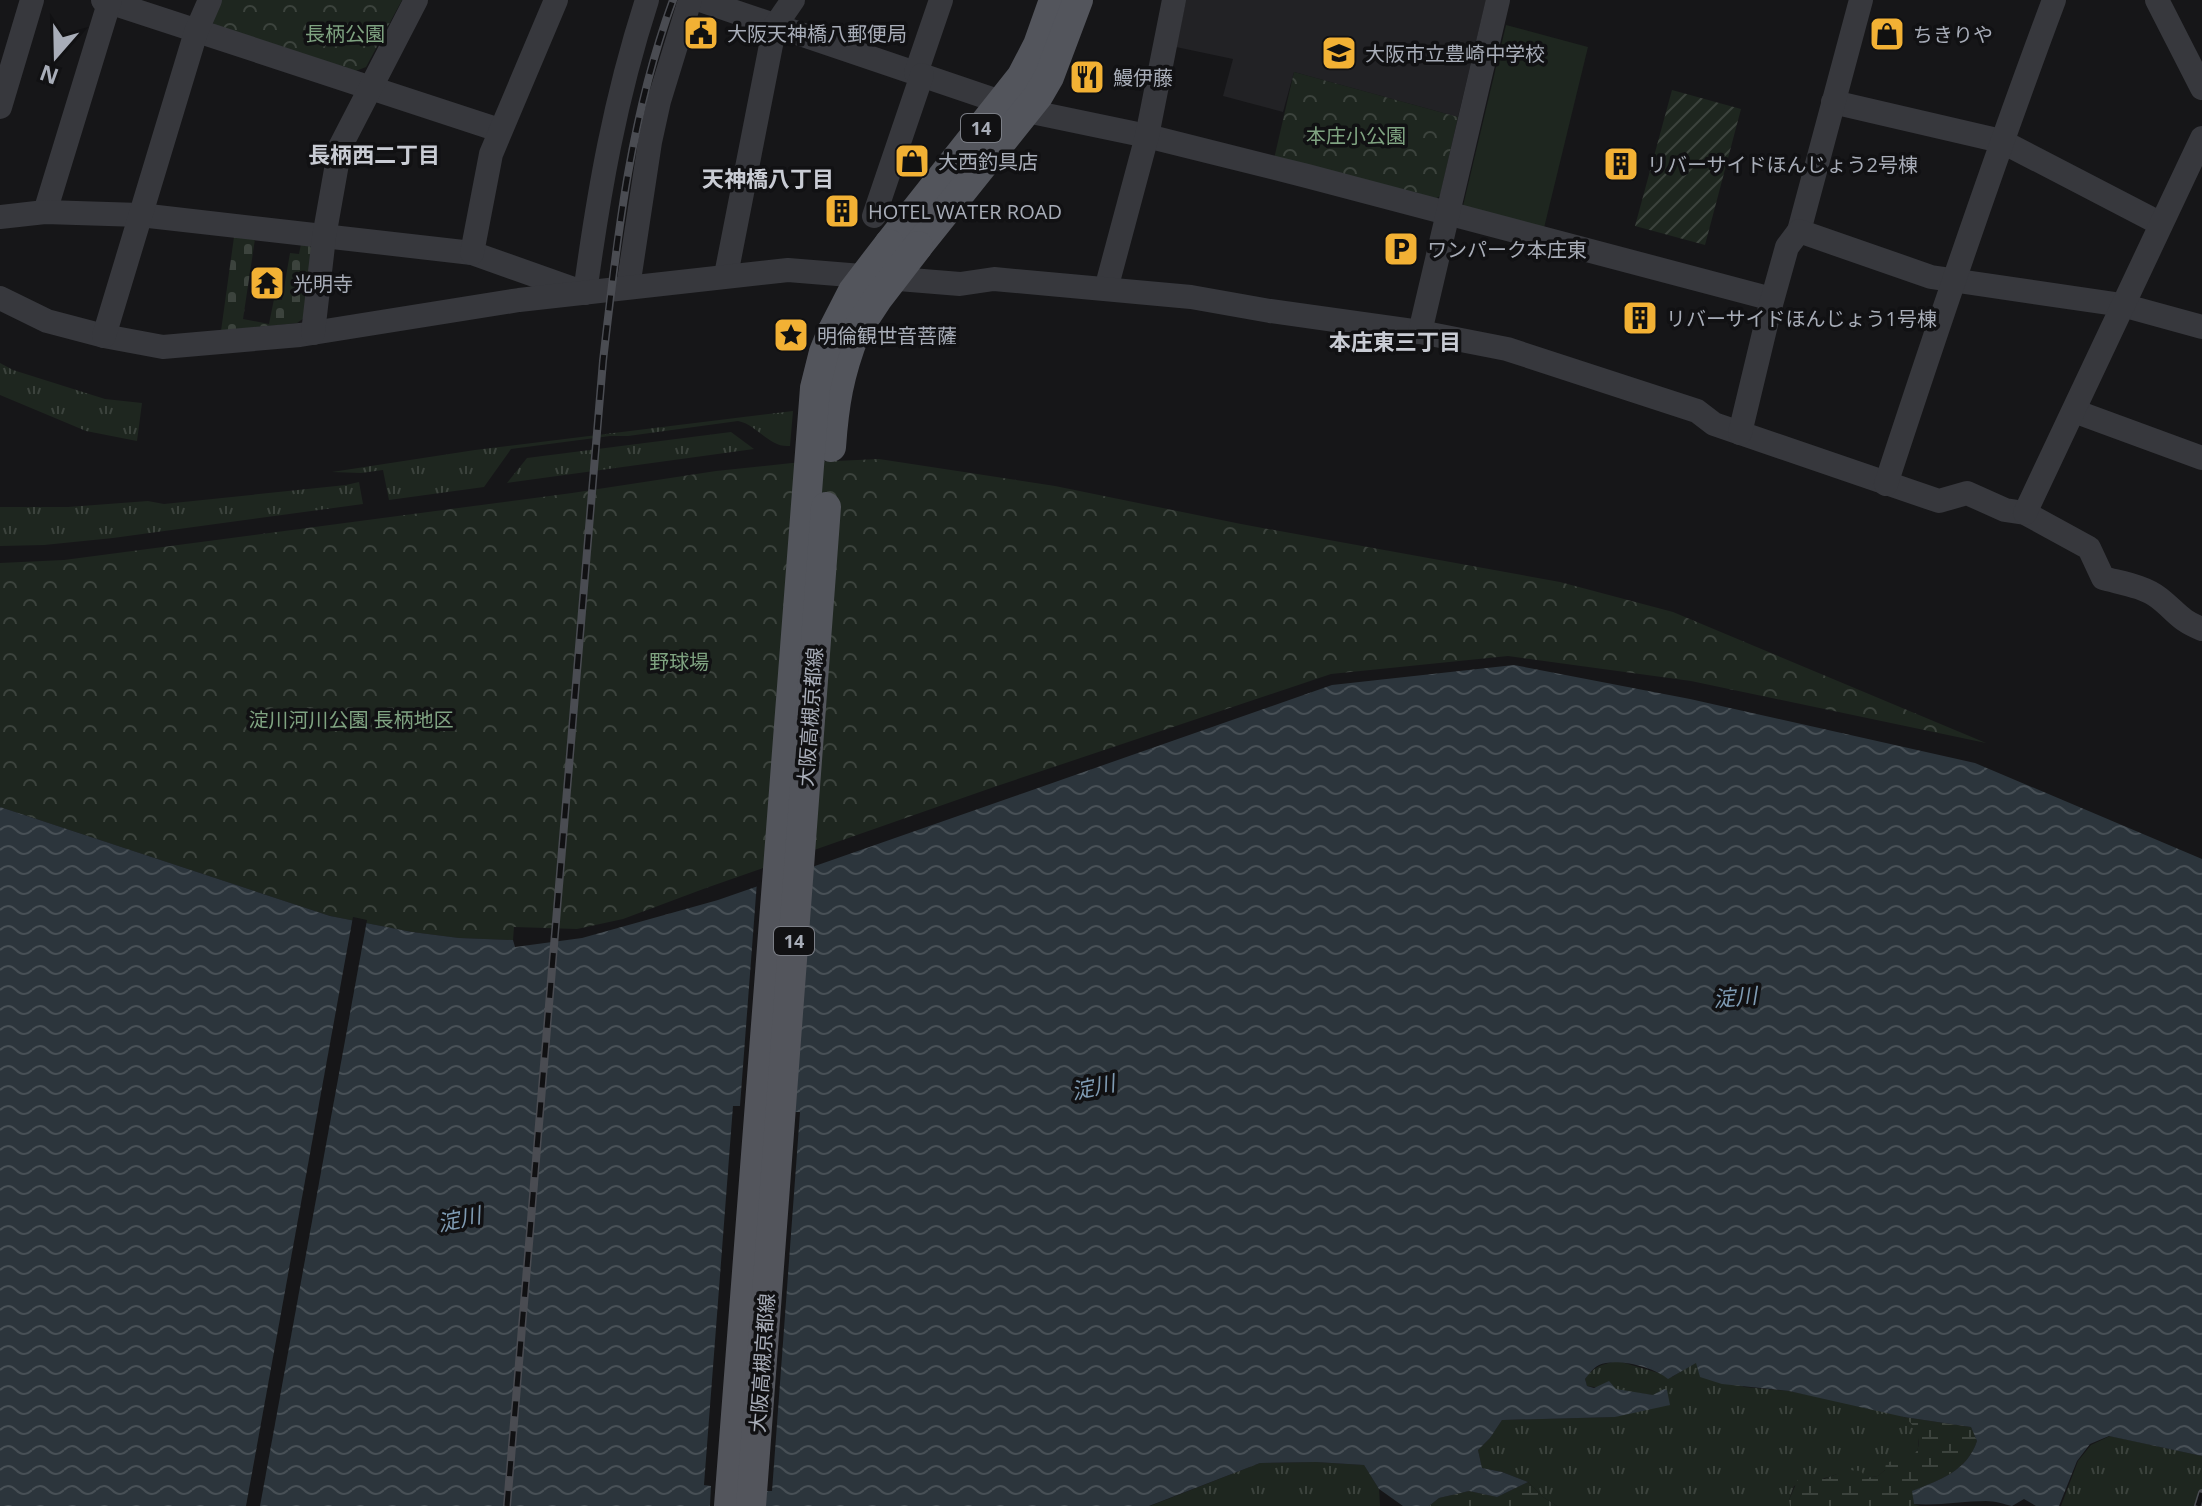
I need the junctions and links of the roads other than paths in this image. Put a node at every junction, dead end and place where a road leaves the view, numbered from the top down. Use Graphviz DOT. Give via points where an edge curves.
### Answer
graph roads {
  1 [pos="32,0"];
  2 [pos="210,0"];
  3 [pos="416,0"];
  4 [pos="556,0"];
  5 [pos="647,0"];
  6 [pos="690,0"];
  7 [pos="700,0"];
  8 [pos="793,0"];
  9 [pos="941,0"];
  10 [pos="1054,0"];
  11 [pos="1078,0"];
  12 [pos="1174,0"];
  13 [pos="1498,0"];
  14 [pos="1861,0"];
  15 [pos="2054,0"];
  16 [pos="2157,0"];
  17 [pos="107,1"];
  18 [pos="775,26"];
  19 [pos="196,32"];
  20 [pos="919,74"];
  21 [pos="2202,88"];
  22 [pos="370,89"];
  23 [pos="1833,102"];
  24 [pos="0,107"];
  25 [pos="1014,107"];
  26 [pos="499,130"];
  27 [pos="1147,136"];
  28 [pos="2202,138"];
  29 [pos="2001,141"];
  30 [pos="45,212"];
  31 [pos="1448,213"];
  32 [pos="140,215"];
  33 [pos="874,216"];
  34 [pos="0,217"];
  35 [pos="2161,224"];
  36 [pos="324,237"];
  37 [pos="1793,239"];
  38 [pos="472,253"];
  39 [pos="726,275"];
  40 [pos="1953,279"];
  41 [pos="628,287"];
  42 [pos="1106,289"];
  43 [pos="585,293"];
  44 [pos="0,298"];
  45 [pos="1772,299"];
  46 [pos="2122,305"];
  47 [pos="2202,327"];
  48 [pos="1420,332"];
  49 [pos="313,333"];
  50 [pos="104,336"];
  51 [pos="828,378"];
  52 [pos="2074,411"];
  53 [pos="1740,433"];
  54 [pos="2202,458"];
  55 [pos="1886,484"];
  56 [pos="2025,513"];
  57 [pos="2202,629"];
  58 [pos="729,1506"];
  59 [pos="751,1506"];
  1 -- 24 [label="street"];
  2 -- 19 [label="street"];
  3 -- 22 [label="street"];
  4 -- 26 [label="street"];
  5 -- 43 [label="street" via="610,134"];
  6 -- 41 [label="street" via="650,142"];
  7 -- 18 [label="street"];
  8 -- 18 [label="street"];
  9 -- 20 [label="street"];
  10 -- 25 [label="main road, 大阪高槻京都線 / 14"];
  11 -- 25 [label="main road, 大阪高槻京都線 / 14" via="1049,77"];
  12 -- 27 [label="street"];
  13 -- 31 [label="street"];
  14 -- 23 [label="street"];
  15 -- 29 [label="street"];
  16 -- 21 [label="street"];
  17 -- 19 [label="street"];
  17 -- 30 [label="street"];
  18 -- 20 [label="street"];
  18 -- 39 [label="street"];
  19 -- 22 [label="street"];
  19 -- 32 [label="street"];
  20 -- 25 [label="street"];
  20 -- 33 [label="street"];
  22 -- 26 [label="street"];
  22 -- 36 [label="street" via="340,147"];
  23 -- 29 [label="street"];
  23 -- 37 [label="street"];
  25 -- 27 [label="street"];
  25 -- 51 [label="main road, 大阪高槻京都線 / 14, bridge" via="904,245 853,291"];
  26 -- 38 [label="street"];
  27 -- 31 [label="street"];
  27 -- 42 [label="street"];
  28 -- 35 [label="street"];
  29 -- 35 [label="street"];
  29 -- 40 [label="street"];
  30 -- 32 [label="street"];
  30 -- 34 [label="street"];
  31 -- 45 [label="street"];
  31 -- 48 [label="street"];
  32 -- 36 [label="street"];
  32 -- 50 [label="street"];
  35 -- 46 [label="street"];
  36 -- 38 [label="street"];
  36 -- 49 [label="street"];
  37 -- 40 [label="street"];
  37 -- 45 [label="street"];
  38 -- 43 [label="street"];
  39 -- 41 [label="street"];
  39 -- 42 [label="street" via="788,270"];
  40 -- 46 [label="street"];
  40 -- 55 [label="street"];
  41 -- 43 [label="street"];
  42 -- 48 [label="street"];
  43 -- 49 [label="street"];
  44 -- 50 [label="street" via="47,321"];
  45 -- 53 [label="street"];
  46 -- 47 [label="street"];
  46 -- 52 [label="street"];
  48 -- 53 [label="street" via="1507,349 1697,411"];
  49 -- 50 [label="street" via="163,347"];
  51 -- 58 [label="main road, 大阪高槻京都線 / 14" via="812,414"];
  51 -- 59 [label="main road, 大阪高槻京都線 / 14" via="833,414"];
  52 -- 54 [label="street"];
  52 -- 56 [label="street"];
  53 -- 55 [label="street"];
  55 -- 56 [label="street" via="1939,501 1967,493"];
  56 -- 57 [label="street" via="2089,548 2103,578 2158,597 2185,622"];
}
